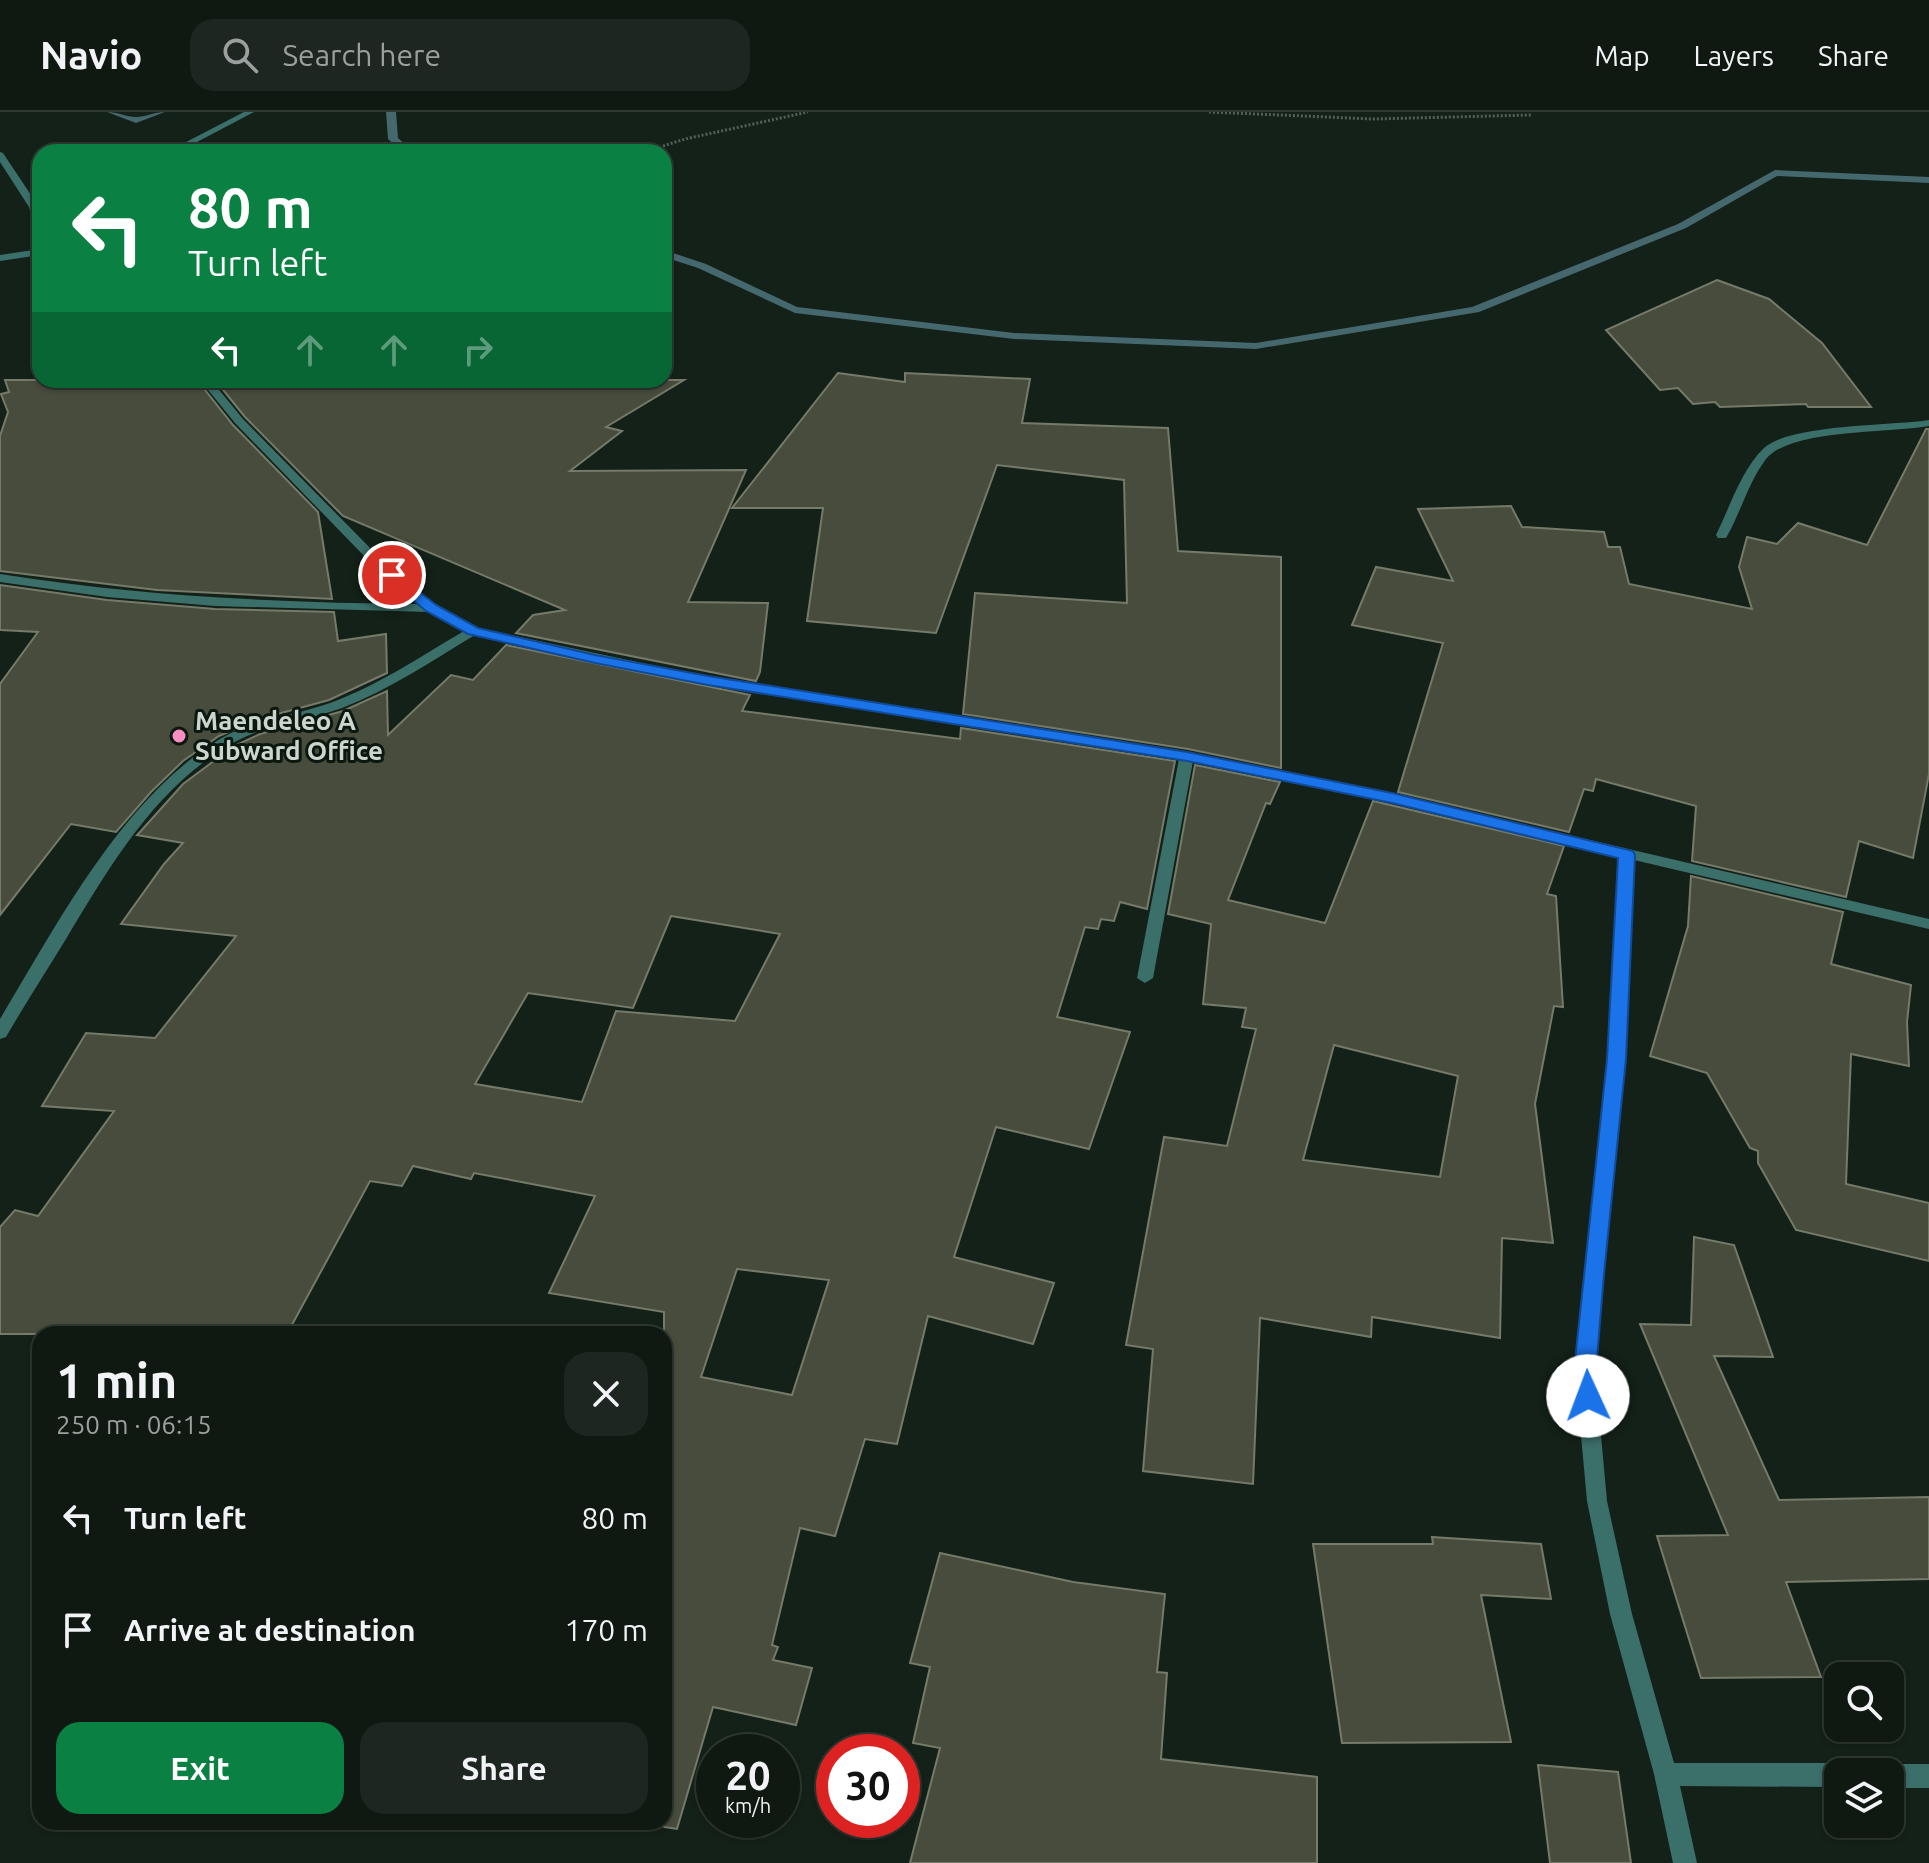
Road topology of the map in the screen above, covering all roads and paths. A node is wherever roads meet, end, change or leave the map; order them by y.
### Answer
1 (250, 112) edge
2 (808, 112) edge
3 (1209, 112) edge
4 (1531, 115) dead end
5 (187, 144) edge
6 (669, 144) edge
7 (0, 155) edge
8 (32, 204) edge
9 (32, 253) edge
10 (0, 258) edge
11 (212, 388) edge
12 (1929, 423) edge
13 (1722, 535) dead end
14 (0, 578) edge
15 (431, 608) junction
16 (473, 631) junction
17 (1187, 756) junction
18 (1627, 855) junction
19 (1929, 924) edge
20 (1145, 978) dead end
21 (0, 1033) edge
22 (1666, 1774) junction
23 (1824, 1775) edge
24 (1904, 1776) edge
25 (1929, 1776) edge
26 (1685, 1863) edge

1 - 5 street
2 - 6 path
3 - 4 path
7 - 8 street
9 - 10 street
11 - 15 street
12 - 13 street
14 - 15 street
15 - 16 street
16 - 17 street
16 - 21 street
17 - 18 street
17 - 20 street
18 - 19 street
18 - 22 street
22 - 23 street
22 - 26 street
24 - 25 street

